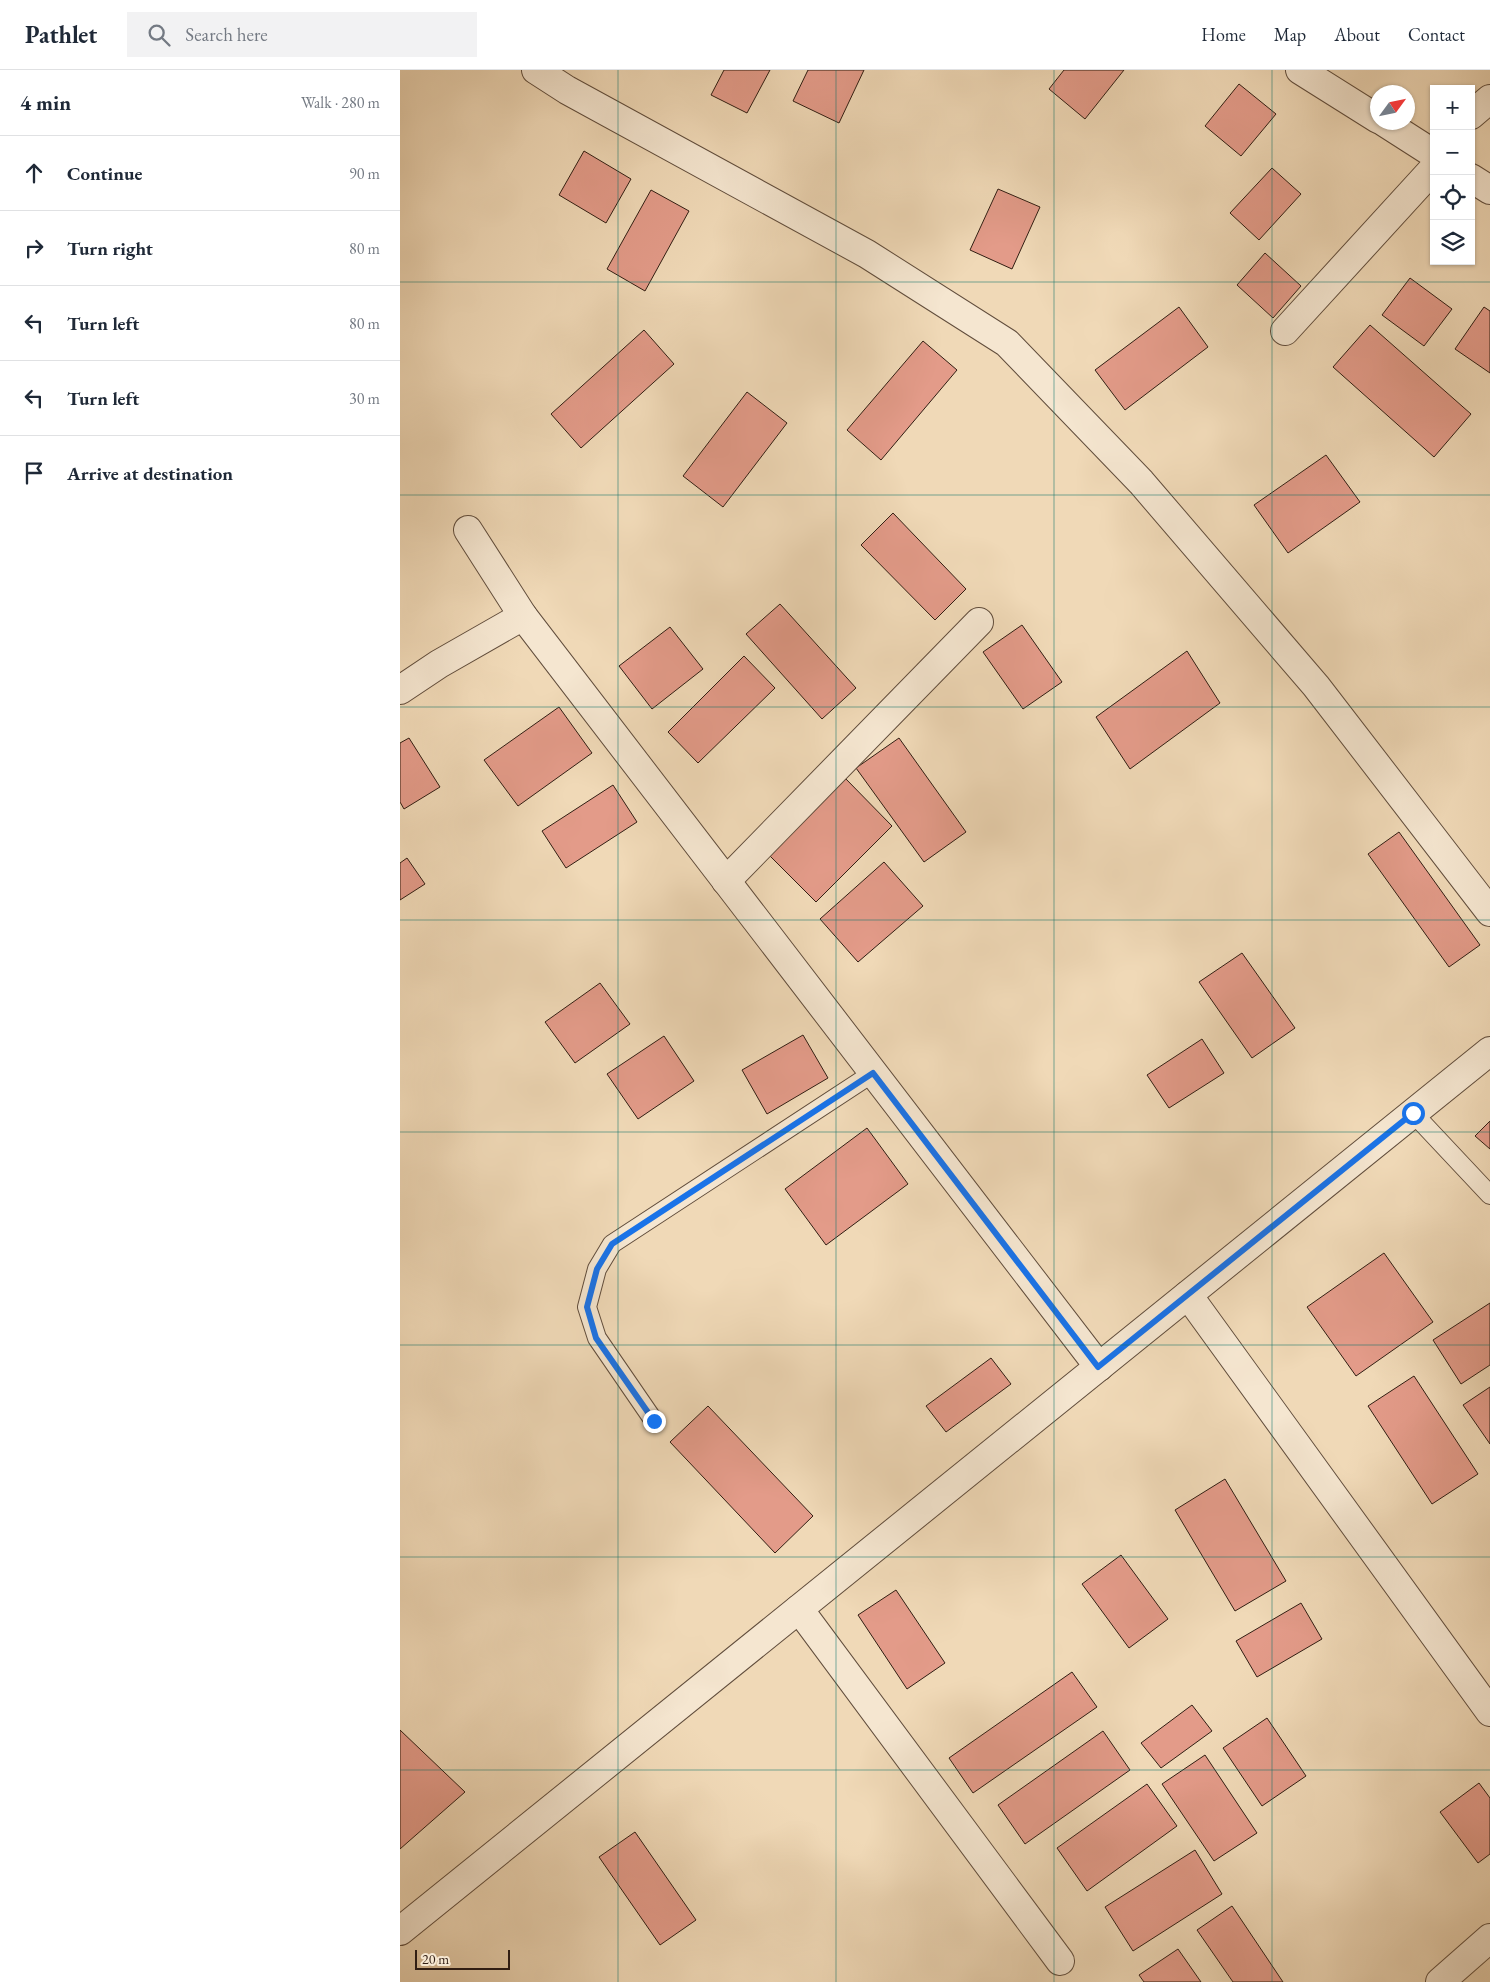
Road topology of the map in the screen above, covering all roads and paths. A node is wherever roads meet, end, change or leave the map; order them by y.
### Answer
1 (536, 70) edge
2 (1300, 70) edge
3 (1490, 99) edge
4 (1475, 112) edge
5 (1370, 114) edge
6 (1396, 130) edge
7 (1430, 154) edge
8 (1430, 160) edge
9 (1475, 181) edge
10 (1490, 190) edge
11 (1285, 331) dead end
12 (468, 530) dead end
13 (522, 616) junction
14 (979, 622) dead end
15 (400, 690) edge
16 (726, 881) junction
17 (1490, 912) edge
18 (1490, 1051) edge
19 (873, 1073) junction
20 (1413, 1113) junction
21 (1490, 1196) edge
22 (1188, 1295) junction
23 (1098, 1367) junction
24 (654, 1421) dead end
25 (799, 1609) junction
26 (1490, 1712) edge
27 (400, 1931) edge
28 (1490, 1938) edge
29 (1060, 1961) dead end
30 (1440, 1982) edge

1 - 17 street
2 - 5 street
3 - 4 street
6 - 7 street
8 - 11 street
9 - 10 street
12 - 13 street
13 - 15 street
13 - 16 street
14 - 16 street
16 - 19 street
18 - 20 street
19 - 23 street
19 - 24 lane
20 - 21 lane
20 - 22 street
22 - 23 street
22 - 26 street
23 - 25 street
25 - 27 street
25 - 29 street
28 - 30 street

